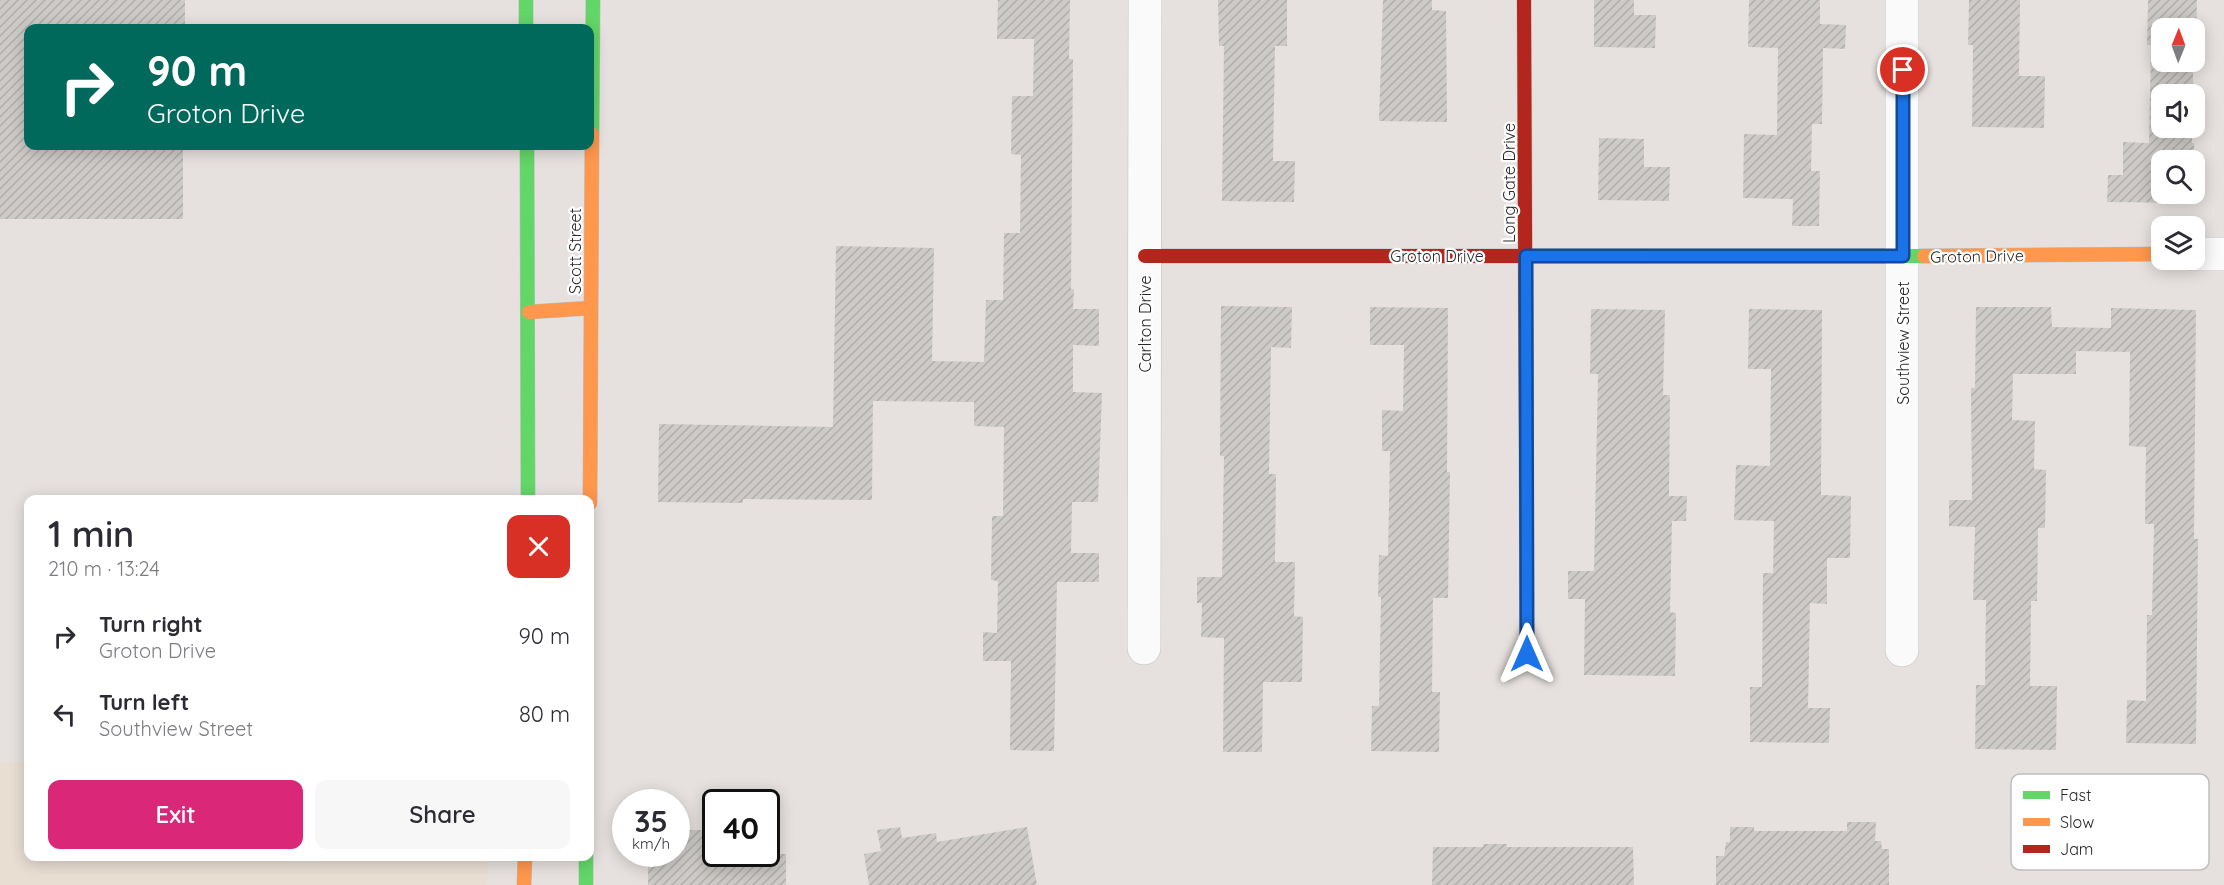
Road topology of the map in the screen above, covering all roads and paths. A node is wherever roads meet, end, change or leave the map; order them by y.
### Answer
1 (526, 0) edge
2 (593, 0) edge
3 (1145, 0) edge
4 (1524, 0) edge
5 (1902, 0) edge
6 (526, 24) edge
7 (593, 24) edge
8 (527, 150) edge
9 (592, 150) edge
10 (2151, 254) edge
11 (2205, 254) edge
12 (2224, 254) edge
13 (1145, 256) junction
14 (1526, 256) junction
15 (1903, 256) junction
16 (591, 308) junction
17 (529, 312) junction
18 (528, 495) edge
19 (590, 495) edge
20 (1144, 648) dead end
21 (1902, 650) dead end
22 (1527, 654) dead end
23 (525, 861) edge
24 (586, 861) edge
25 (525, 885) edge
26 (586, 885) edge

1 - 6 street
2 - 7 street, Scott Street
3 - 13 street, Carlton Drive
4 - 14 street, Long Gate Drive
5 - 15 street, Southview Street
8 - 17 street
9 - 16 street, Scott Street
10 - 15 street, Groton Drive
11 - 12 street
13 - 14 street, Groton Drive
13 - 20 street, Carlton Drive
14 - 15 street, Groton Drive
14 - 22 street, Long Gate Drive
15 - 21 street, Southview Street
16 - 17 street
16 - 19 street, Scott Street
17 - 18 street
23 - 25 street
24 - 26 street

